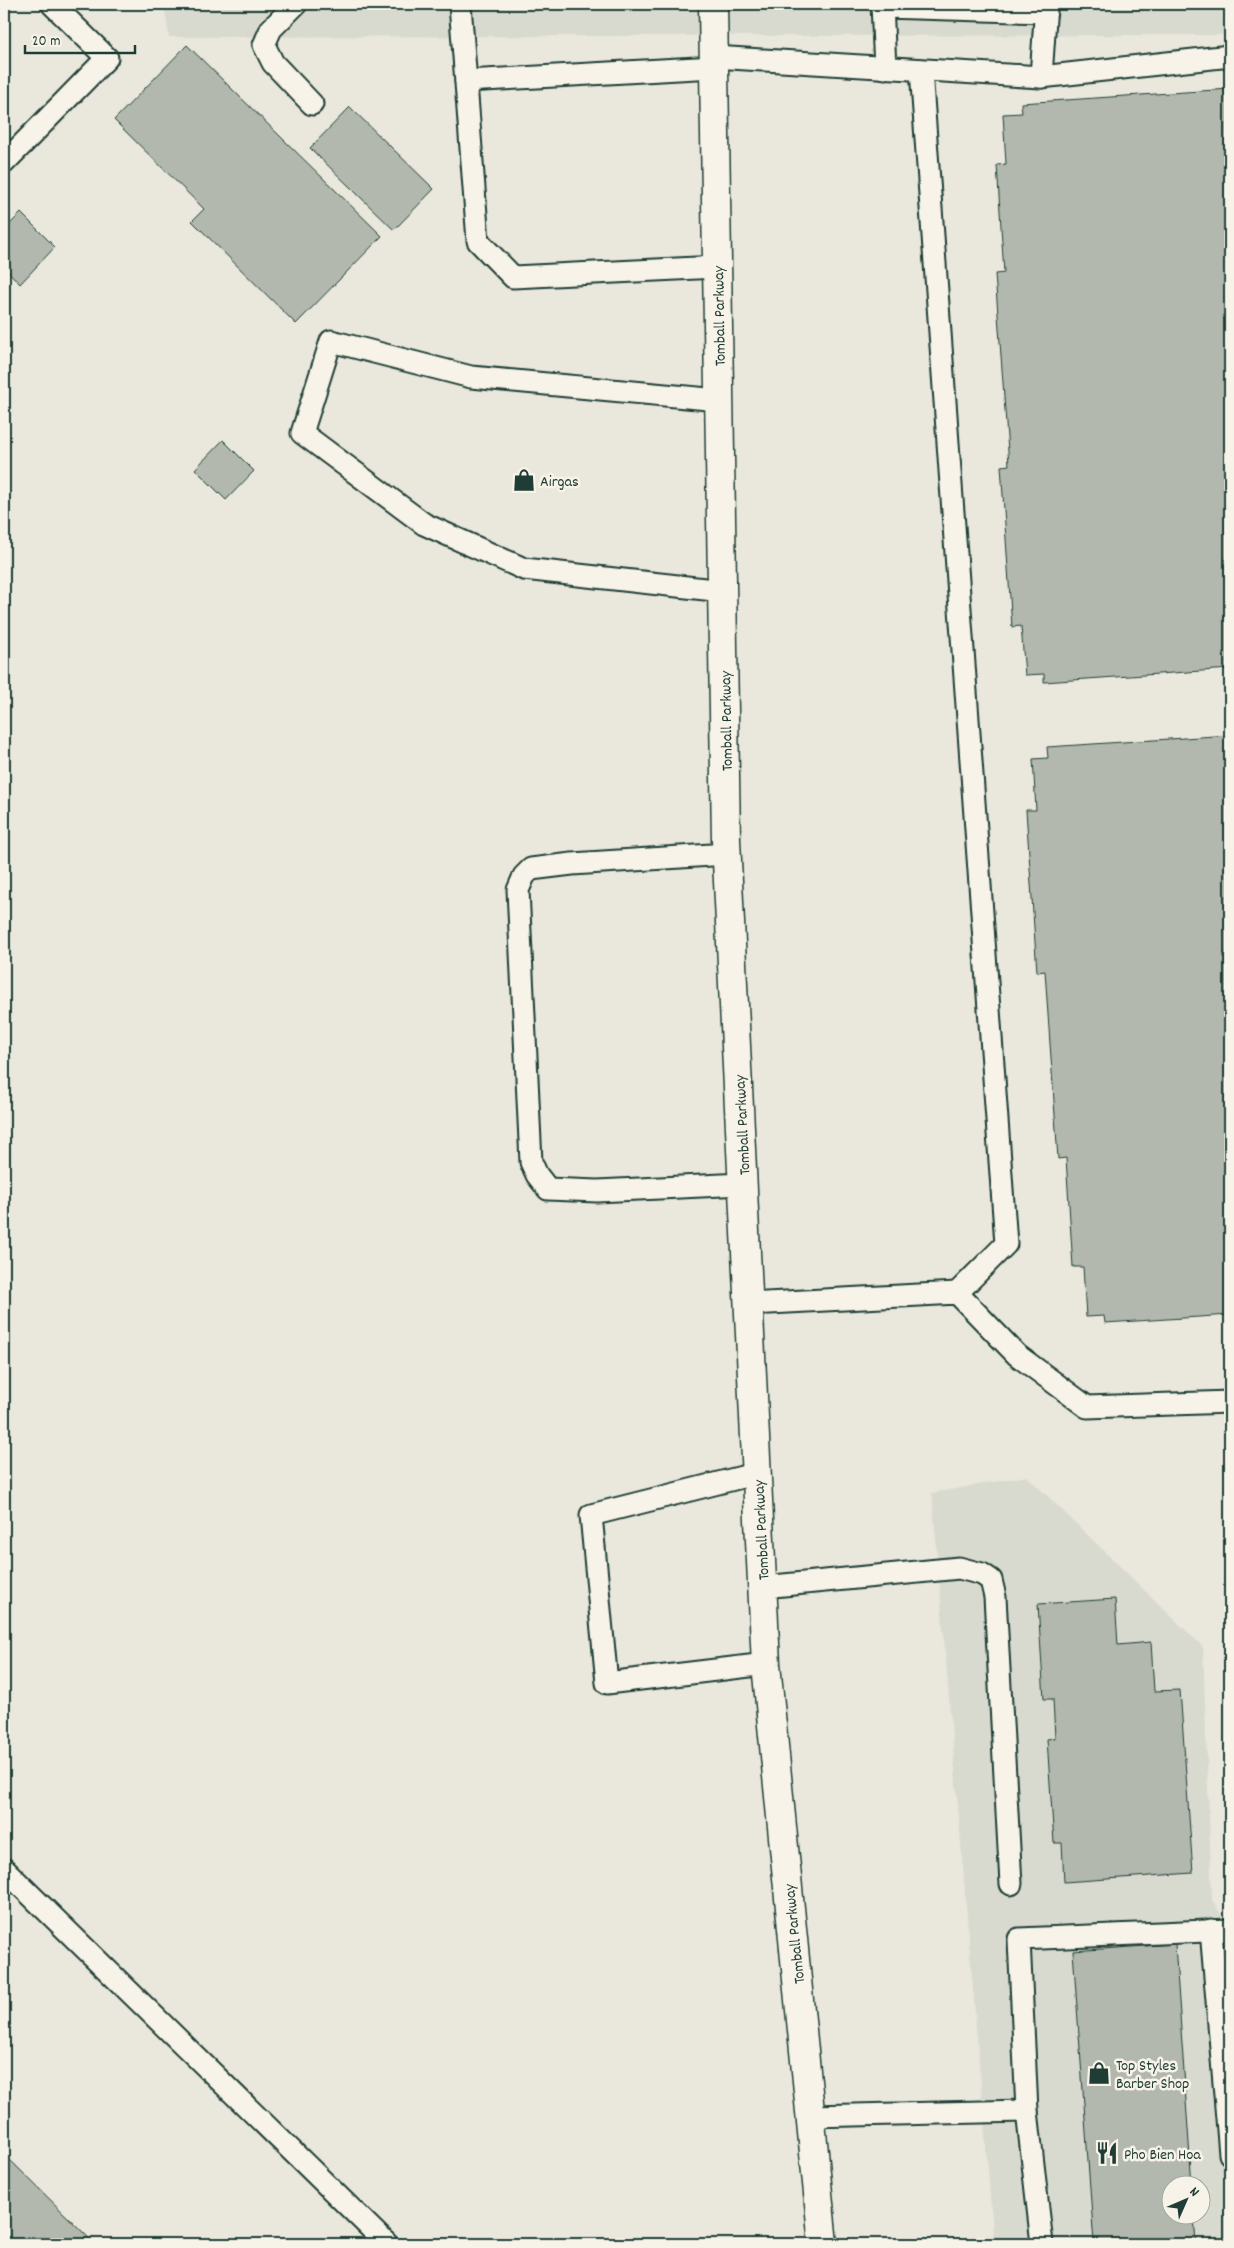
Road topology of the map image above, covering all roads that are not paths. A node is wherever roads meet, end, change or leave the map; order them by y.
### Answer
1 (52, 4) edge
2 (296, 4) edge
3 (460, 4) edge
4 (713, 4) edge
5 (883, 5) edge
6 (1046, 8) edge
7 (1230, 56) edge
8 (714, 62) junction
9 (885, 68) junction
10 (921, 70) junction
11 (1041, 78) junction
12 (466, 81) junction
13 (312, 104) dead end
14 (4, 163) edge
15 (717, 267) junction
16 (719, 400) junction
17 (723, 591) junction
18 (728, 854) junction
19 (743, 1184) junction
20 (957, 1293) junction
21 (749, 1304) junction
22 (1230, 1402) edge
23 (758, 1473) junction
24 (763, 1586) junction
25 (766, 1664) junction
26 (4, 1869) edge
27 (1011, 1884) dead end
28 (1221, 1930) edge
29 (1027, 2111) junction
30 (810, 2116) junction
31 (1230, 2154) edge
32 (387, 2244) edge
33 (823, 2244) edge
34 (1042, 2244) edge

1 - 14 lane
2 - 13 lane
3 - 12 lane
4 - 8 main road, Tomball Parkway
5 - 6 lane
5 - 9 lane
6 - 11 lane
7 - 11 lane
8 - 9 lane
8 - 12 lane
8 - 15 main road, Tomball Parkway
9 - 10 lane
10 - 11 lane
10 - 20 lane
12 - 15 lane
15 - 16 main road, Tomball Parkway
16 - 17 main road, Tomball Parkway
16 - 17 lane
17 - 18 main road, Tomball Parkway
18 - 19 main road, Tomball Parkway
18 - 19 lane
19 - 21 main road, Tomball Parkway
20 - 21 lane
20 - 22 lane
21 - 23 main road, Tomball Parkway
23 - 24 main road, Tomball Parkway
23 - 25 lane
24 - 25 main road, Tomball Parkway
24 - 27 lane
25 - 30 main road, Tomball Parkway
26 - 32 lane
28 - 29 lane
28 - 31 lane
29 - 30 lane
29 - 34 lane
30 - 33 main road, Tomball Parkway

